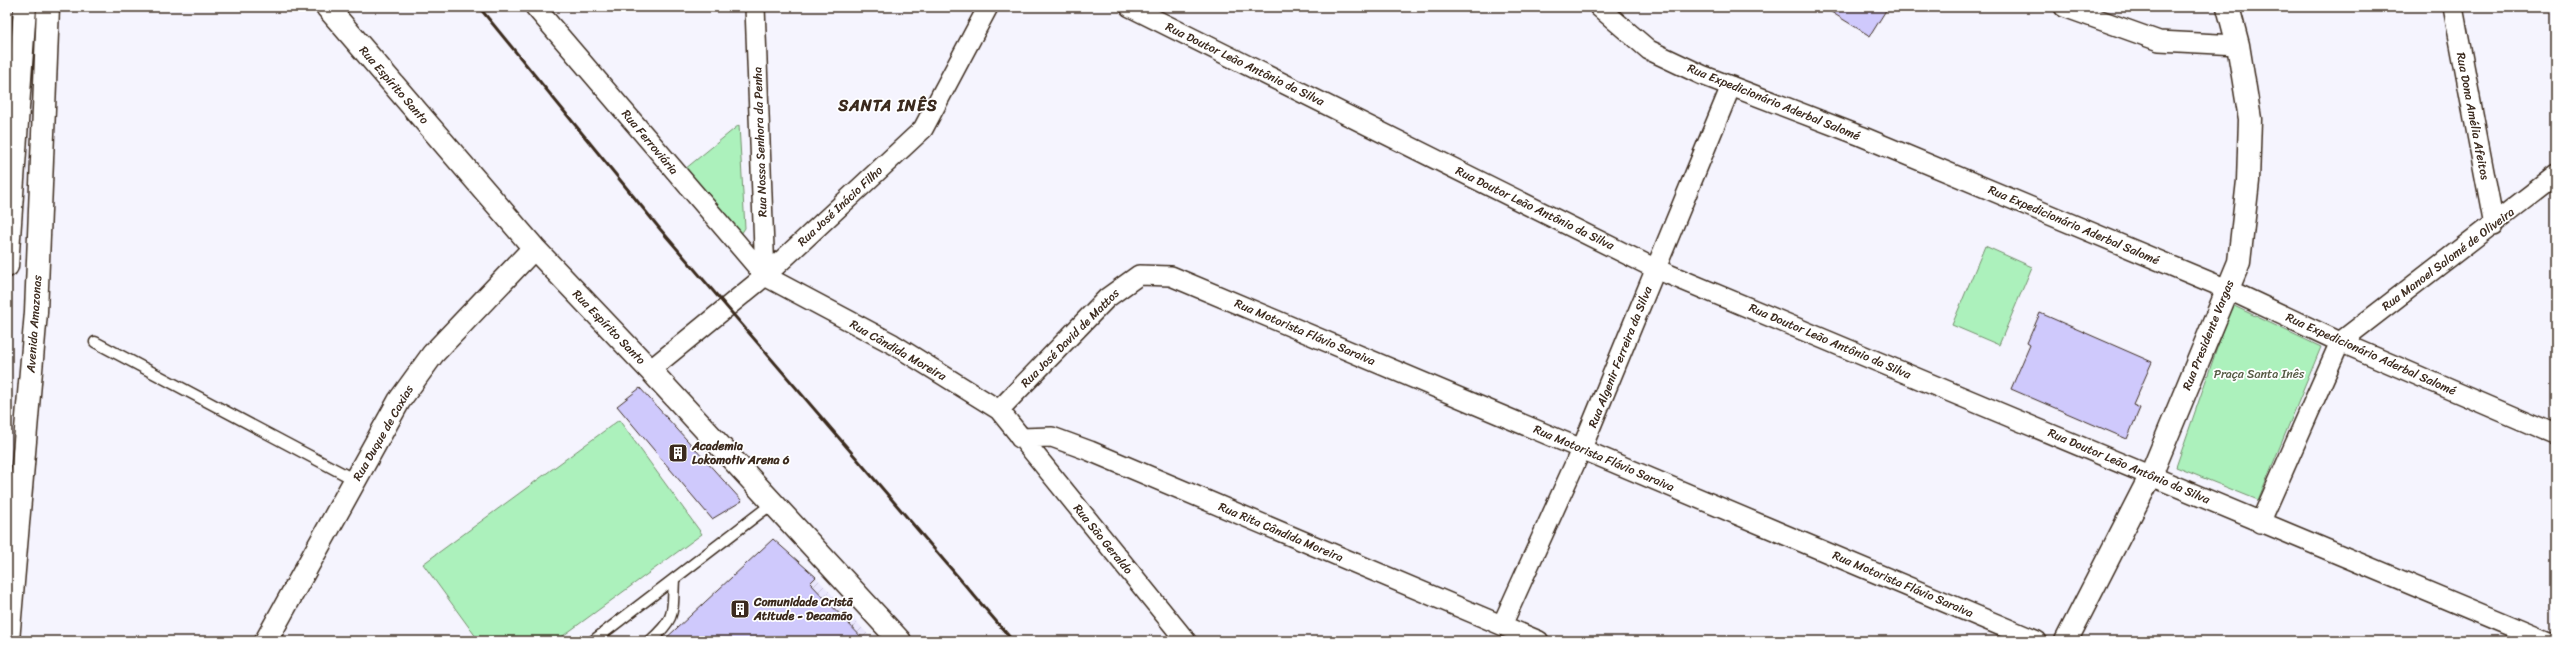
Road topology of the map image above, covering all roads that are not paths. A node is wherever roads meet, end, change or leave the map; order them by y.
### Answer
1 (25, 7) edge
2 (48, 7) edge
3 (327, 7) edge
4 (535, 7) edge
5 (754, 7) edge
6 (988, 7) edge
7 (1130, 7) edge
8 (1599, 7) edge
9 (2064, 7) edge
10 (2228, 7) edge
11 (2453, 7) edge
12 (2238, 45) junction
13 (1731, 86) junction
14 (2556, 175) edge
15 (2494, 225) junction
16 (534, 248) junction
17 (7, 266) edge
18 (1656, 269) junction
19 (765, 276) junction
20 (1171, 276) joint
21 (2227, 289) junction
22 (95, 342) dead end
23 (2340, 342) junction
24 (650, 370) junction
25 (998, 410) junction
26 (2556, 435) edge
27 (1020, 438) junction
28 (1582, 448) junction
29 (2151, 475) junction
30 (355, 480) junction
31 (773, 503) junction
32 (2260, 523) junction
33 (674, 579) junction
34 (1502, 625) junction
35 (8, 641) edge
36 (266, 641) edge
37 (593, 641) edge
38 (650, 641) edge
39 (900, 641) edge
40 (1186, 641) edge
41 (1539, 641) edge
42 (2037, 641) edge
43 (2066, 641) edge
44 (2546, 641) edge

1 - 17 street
2 - 35 street, Avenida Amazonas
3 - 16 street, Rua Espírito Santo
4 - 19 street, Rua Ferroviária
5 - 19 street, Rua Nossa Senhora da Penha
6 - 19 street, Rua José Inácio Filho
7 - 18 street, Rua Doutor Leão Antônio da Silva
8 - 13 street, Rua Expedicionário Aderbal Salomé
9 - 12 street
10 - 12 street, Rua Presidente Vargas
11 - 15 street, Rua Dona Amélia Afeitos
12 - 21 street, Rua Presidente Vargas
13 - 18 street, Rua Algenir Ferreira da Silva
13 - 21 street, Rua Expedicionário Aderbal Salomé
14 - 15 street, Rua Manoel Salomé de Oliveira
15 - 23 street, Rua Manoel Salomé de Oliveira
16 - 24 street, Rua Espírito Santo
16 - 30 street, Rua Duque de Caxias
18 - 28 street, Rua Algenir Ferreira da Silva
18 - 29 street, Rua Doutor Leão Antônio da Silva
19 - 24 street, Rua José Inácio Filho
19 - 25 street, Rua Cândida Moreira
20 - 25 street, Rua José David de Mattos
20 - 28 street, Rua Motorista Flávio Saraiva
21 - 23 street, Rua Expedicionário Aderbal Salomé
21 - 29 street, Rua Presidente Vargas
22 - 30 lane
23 - 26 street, Rua Expedicionário Aderbal Salomé
23 - 32 street
24 - 31 street, Rua Espírito Santo
25 - 27 street, Rua Cândida Moreira
27 - 34 street, Rua Rita Cândida Moreira
27 - 40 street, Rua São Geraldo
28 - 34 street, Rua Algenir Ferreira da Silva
28 - 42 street, Rua Motorista Flávio Saraiva
29 - 32 street, Rua Doutor Leão Antônio da Silva
29 - 43 street, Rua Presidente Vargas
30 - 36 street, Rua Duque de Caxias
31 - 33 lane
31 - 39 street, Rua Espírito Santo
32 - 44 street, Rua Doutor Leão Antônio da Silva
33 - 37 lane
33 - 38 lane
34 - 41 street, Rua Rita Cândida Moreira

